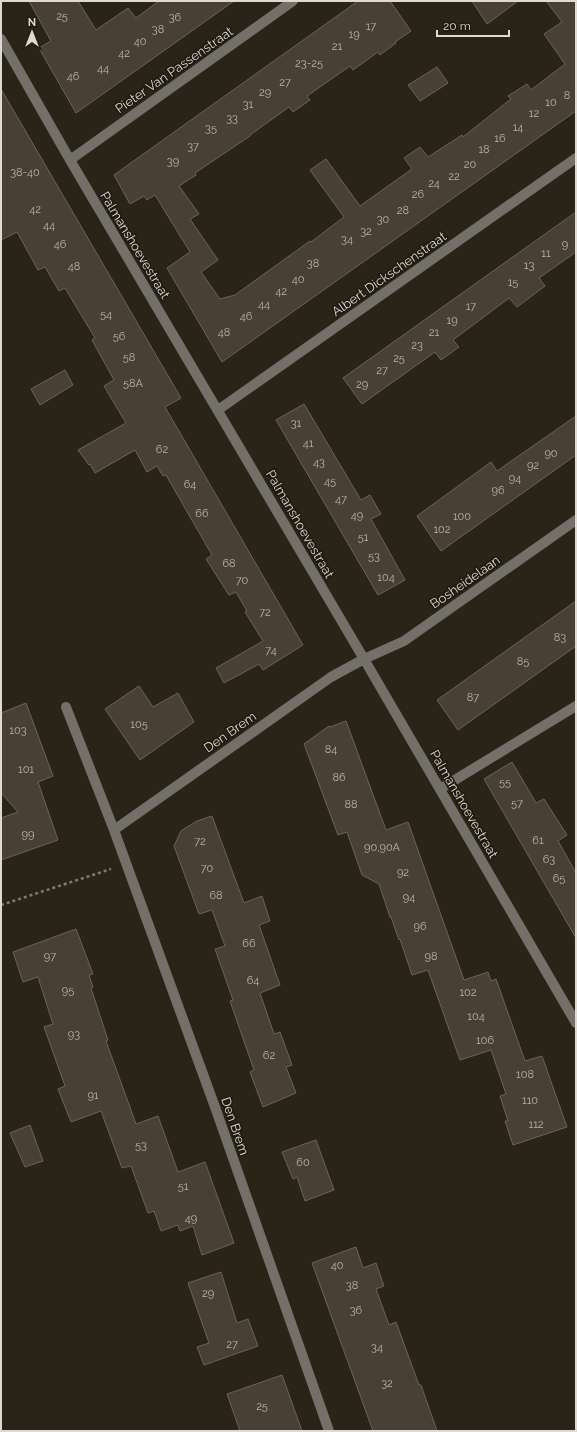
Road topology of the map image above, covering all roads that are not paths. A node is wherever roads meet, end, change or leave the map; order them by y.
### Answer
1 (293, 1) edge
2 (1, 39) edge
3 (576, 158) edge
4 (70, 160) junction
5 (218, 410) junction
6 (576, 520) edge
7 (364, 659) junction
8 (576, 706) edge
9 (66, 707) dead end
10 (440, 789) junction
11 (114, 830) junction
12 (576, 1023) edge
13 (329, 1431) edge

1 - 4 street, Pieter Van Passenstraat
2 - 4 street, Palmanshoevestraat
3 - 5 street, Albert Dickschenstraat
4 - 5 street, Palmanshoevestraat
5 - 7 street, Palmanshoevestraat
6 - 7 street, Bosheidelaan
7 - 10 street, Palmanshoevestraat
7 - 11 street, Den Brem
8 - 10 street
9 - 11 street, Den Brem
10 - 12 street, Palmanshoevestraat
11 - 13 street, Den Brem

